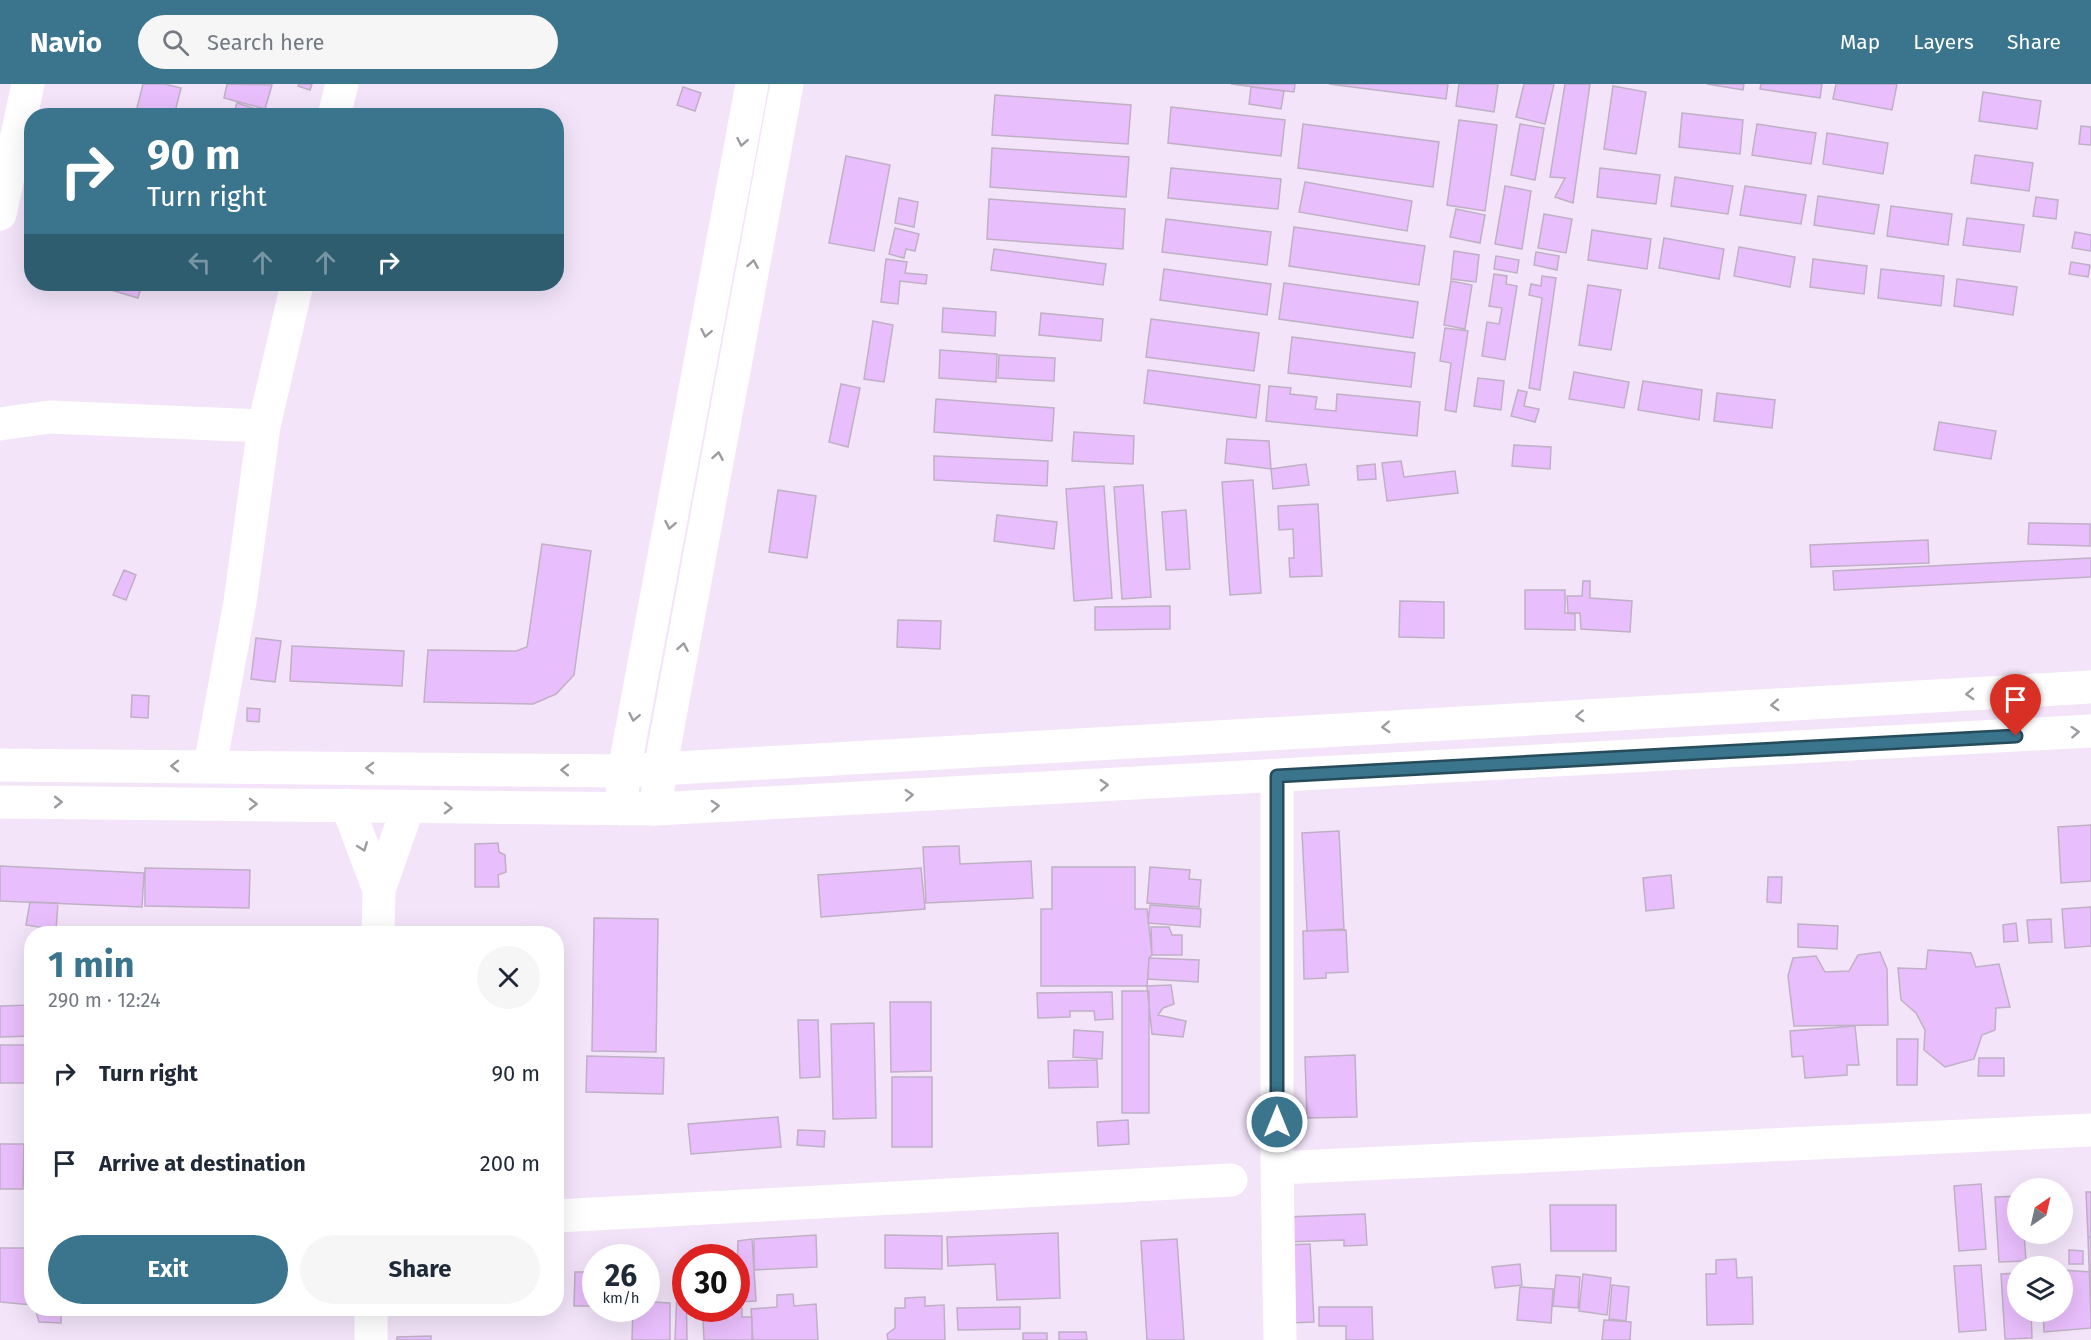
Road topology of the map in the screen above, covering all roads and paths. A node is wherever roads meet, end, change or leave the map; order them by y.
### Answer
1 (28, 84) edge
2 (342, 84) edge
3 (752, 84) edge
4 (787, 84) edge
5 (336, 108) edge
6 (0, 214) edge
7 (295, 291) edge
8 (0, 424) edge
9 (264, 426) junction
10 (2091, 687) edge
11 (2091, 731) edge
12 (0, 765) edge
13 (210, 766) junction
14 (660, 770) junction
15 (624, 771) junction
16 (1277, 776) junction
17 (0, 802) edge
18 (346, 805) junction
19 (408, 807) junction
20 (656, 809) junction
21 (621, 810) junction
22 (379, 890) junction
23 (378, 926) edge
24 (2091, 1130) edge
25 (1277, 1168) junction
26 (1231, 1180) dead end
27 (564, 1216) edge
28 (371, 1316) edge
29 (371, 1340) edge
30 (1280, 1340) edge

1 - 6 street
2 - 5 street
3 -> 15 street
14 -> 4 street
7 - 9 street
8 - 9 street
9 - 13 street
10 -> 14 street
16 -> 11 street
13 -> 12 street
15 -> 13 street
14 - 15 street
14 - 20 street
15 - 21 street
20 -> 16 street
16 - 25 street
17 -> 18 street
18 - 19 street
18 -> 22 street
19 -> 21 street
19 - 22 street
20 - 21 street
22 - 23 street
24 - 25 street
25 - 30 street
26 - 27 street
28 - 29 street

